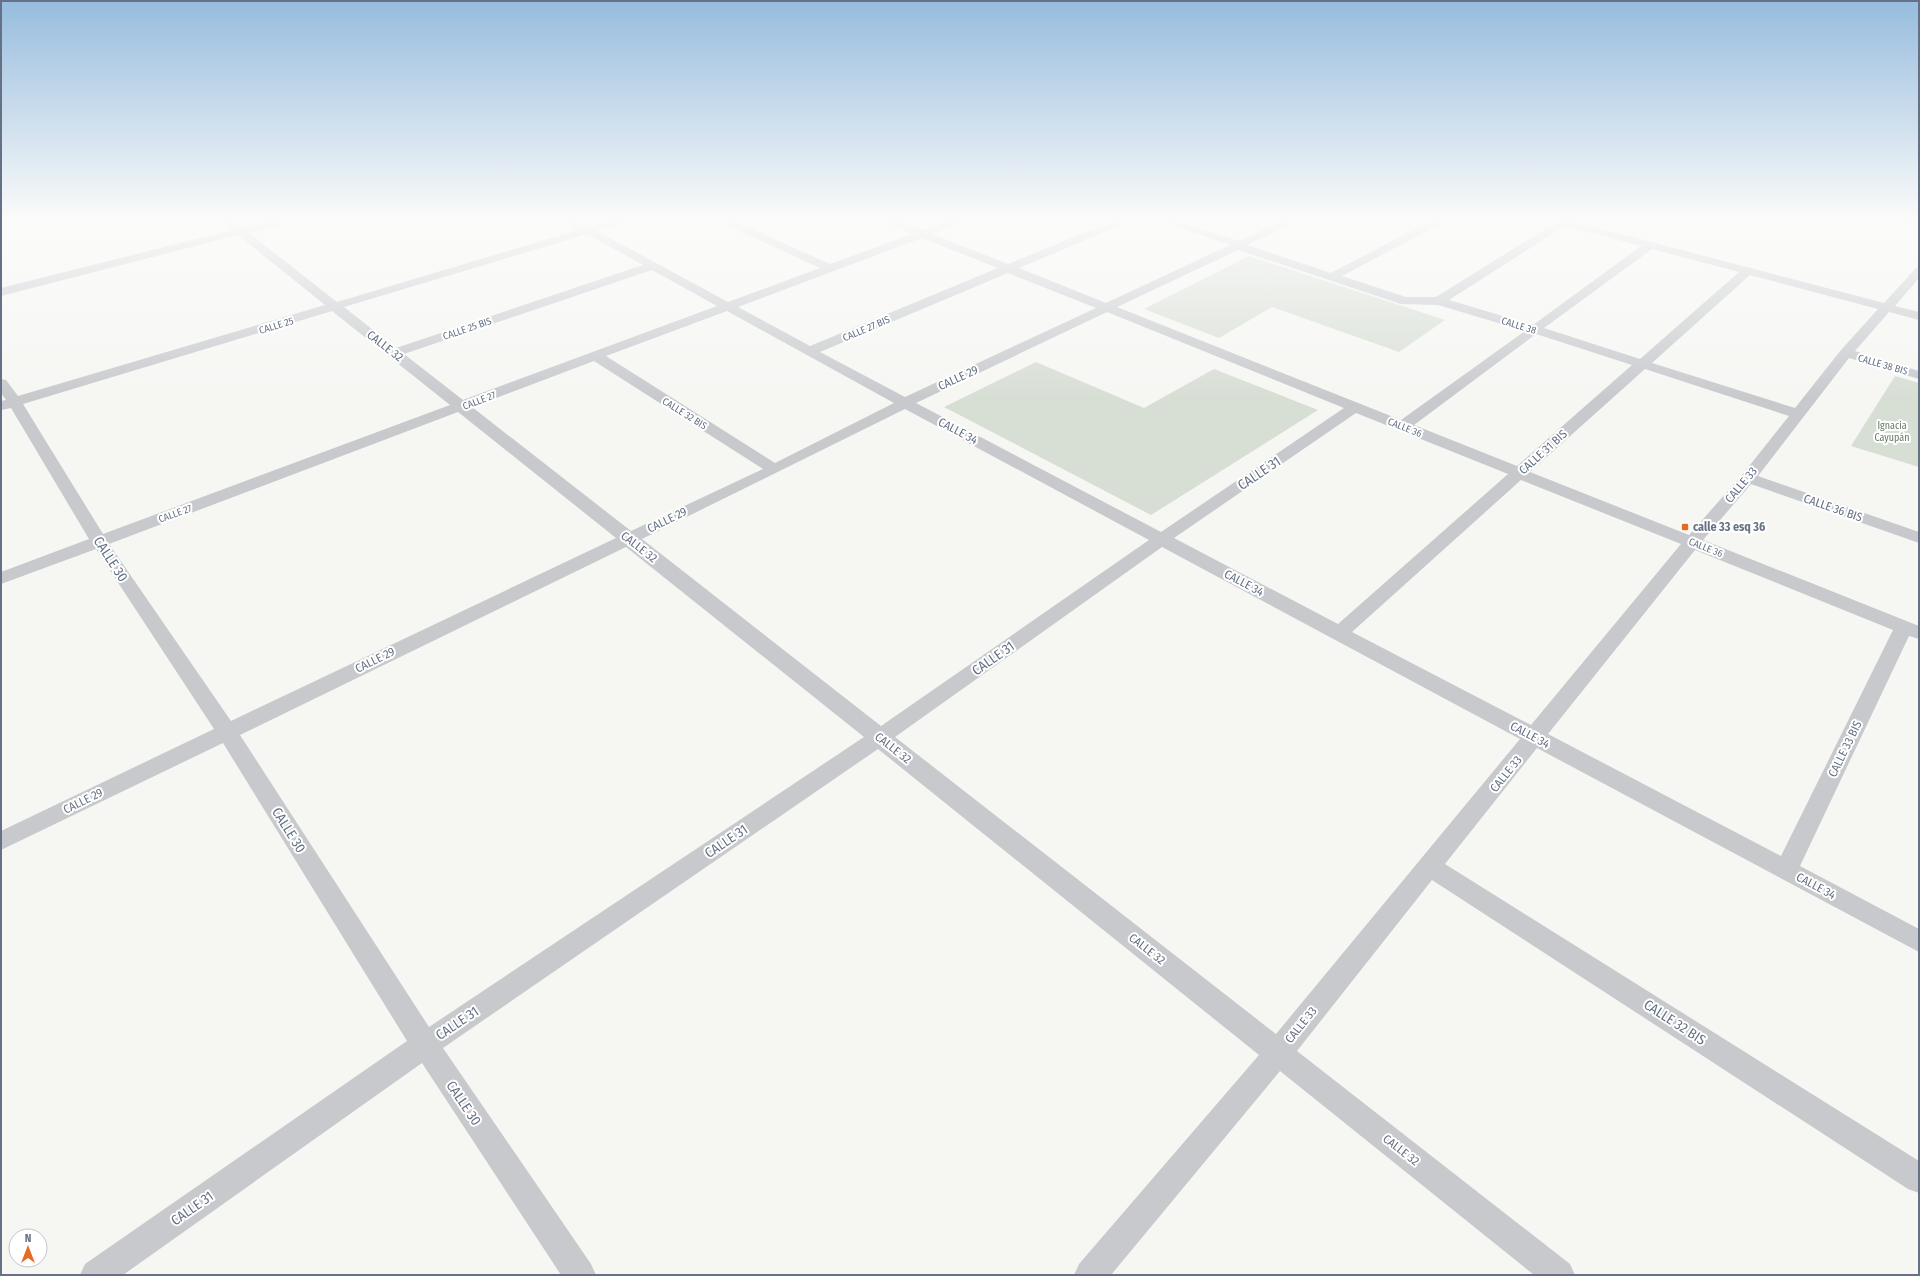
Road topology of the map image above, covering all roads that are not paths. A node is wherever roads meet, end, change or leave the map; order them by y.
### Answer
1 (46, 281) edge
2 (303, 281) edge
3 (424, 281) edge
4 (610, 281) edge
5 (680, 281) edge
6 (797, 281) edge
7 (978, 281) edge
8 (1039, 281) edge
9 (1165, 281) edge
10 (1343, 281) edge
11 (1470, 281) edge
12 (1600, 281) edge
13 (1735, 281) edge
14 (1782, 281) edge
15 (1910, 281) edge
16 (1, 292) edge
17 (1439, 301) junction
18 (336, 307) junction
19 (728, 307) junction
20 (1106, 308) junction
21 (1885, 308) junction
22 (1919, 316) edge
23 (1533, 329) junction
24 (810, 351) junction
25 (394, 353) junction
26 (1846, 353) junction
27 (596, 356) junction
28 (1642, 364) junction
29 (1919, 374) edge
30 (1, 383) edge
31 (905, 403) junction
32 (8, 404) edge
33 (462, 407) junction
34 (1354, 407) junction
35 (1798, 414) junction
36 (1403, 426) junction
37 (774, 469) junction
38 (1520, 473) junction
39 (1748, 478) junction
40 (629, 538) junction
41 (1919, 538) edge
42 (1162, 539) junction
43 (99, 541) junction
44 (1692, 542) junction
45 (1, 578) edge
46 (1912, 630) edge
47 (1339, 633) junction
48 (226, 731) junction
49 (880, 737) junction
50 (1535, 737) junction
51 (1, 841) edge
52 (1431, 867) junction
53 (1786, 870) junction
54 (1919, 941) edge
55 (425, 1045) junction
56 (1278, 1053) junction
57 (1919, 1178) edge
58 (96, 1275) edge
59 (580, 1275) edge
60 (1090, 1275) edge
61 (1559, 1275) edge

1 - 16 street
2 - 18 street, CALLE 32
3 - 18 street, CALLE 25
4 - 25 street, CALLE 25 BIS
5 - 19 street, CALLE 34
6 - 19 street, CALLE 27
7 - 24 street, CALLE 27 BIS
8 - 20 street, CALLE 36
9 - 20 street, CALLE 29
10 - 17 street, CALLE 38
11 - 17 street
12 - 23 street
13 - 28 street, CALLE 31 BIS
14 - 21 street
15 - 21 street, CALLE 33
17 - 23 street, CALLE 38
18 - 25 street, CALLE 32
18 - 32 street, CALLE 25
19 - 24 street, CALLE 34
19 - 27 street, CALLE 27
20 - 31 street, CALLE 29
20 - 34 street, CALLE 36
21 - 22 street
21 - 26 street, CALLE 33
23 - 28 street, CALLE 38
23 - 36 street
24 - 31 street, CALLE 34
25 - 33 street, CALLE 32
26 - 29 street, CALLE 38 BIS
26 - 35 street, CALLE 33
27 - 33 street, CALLE 27
27 - 37 street, CALLE 32 BIS
28 - 35 street, CALLE 38
28 - 38 street, CALLE 31 BIS
30 - 32 street, CALLE 30
31 - 37 street, CALLE 29
31 - 42 street, CALLE 34
32 - 43 street, CALLE 30
33 - 40 street, CALLE 32
33 - 43 street, CALLE 27
34 - 36 street, CALLE 36
34 - 42 street, CALLE 31
35 - 39 street, CALLE 33
36 - 38 street, CALLE 36
37 - 40 street, CALLE 29
38 - 44 street, CALLE 36
38 - 47 street, CALLE 31 BIS
39 - 41 street, CALLE 36 BIS
39 - 44 street, CALLE 33
40 - 48 street, CALLE 29
40 - 49 street, CALLE 32
42 - 47 street, CALLE 34
42 - 49 street, CALLE 31
43 - 45 street, CALLE 27
43 - 48 street, CALLE 30
44 - 46 street, CALLE 36
44 - 50 street, CALLE 33
46 - 53 street, CALLE 33 BIS
47 - 50 street, CALLE 34
48 - 51 street, CALLE 29
48 - 55 street, CALLE 30
49 - 55 street, CALLE 31
49 - 56 street, CALLE 32
50 - 52 street, CALLE 33
50 - 53 street, CALLE 34
52 - 56 street, CALLE 33
52 - 57 street, CALLE 32 BIS
53 - 54 street, CALLE 34
55 - 58 street, CALLE 31
55 - 59 street, CALLE 30
56 - 60 street, CALLE 33
56 - 61 street, CALLE 32

